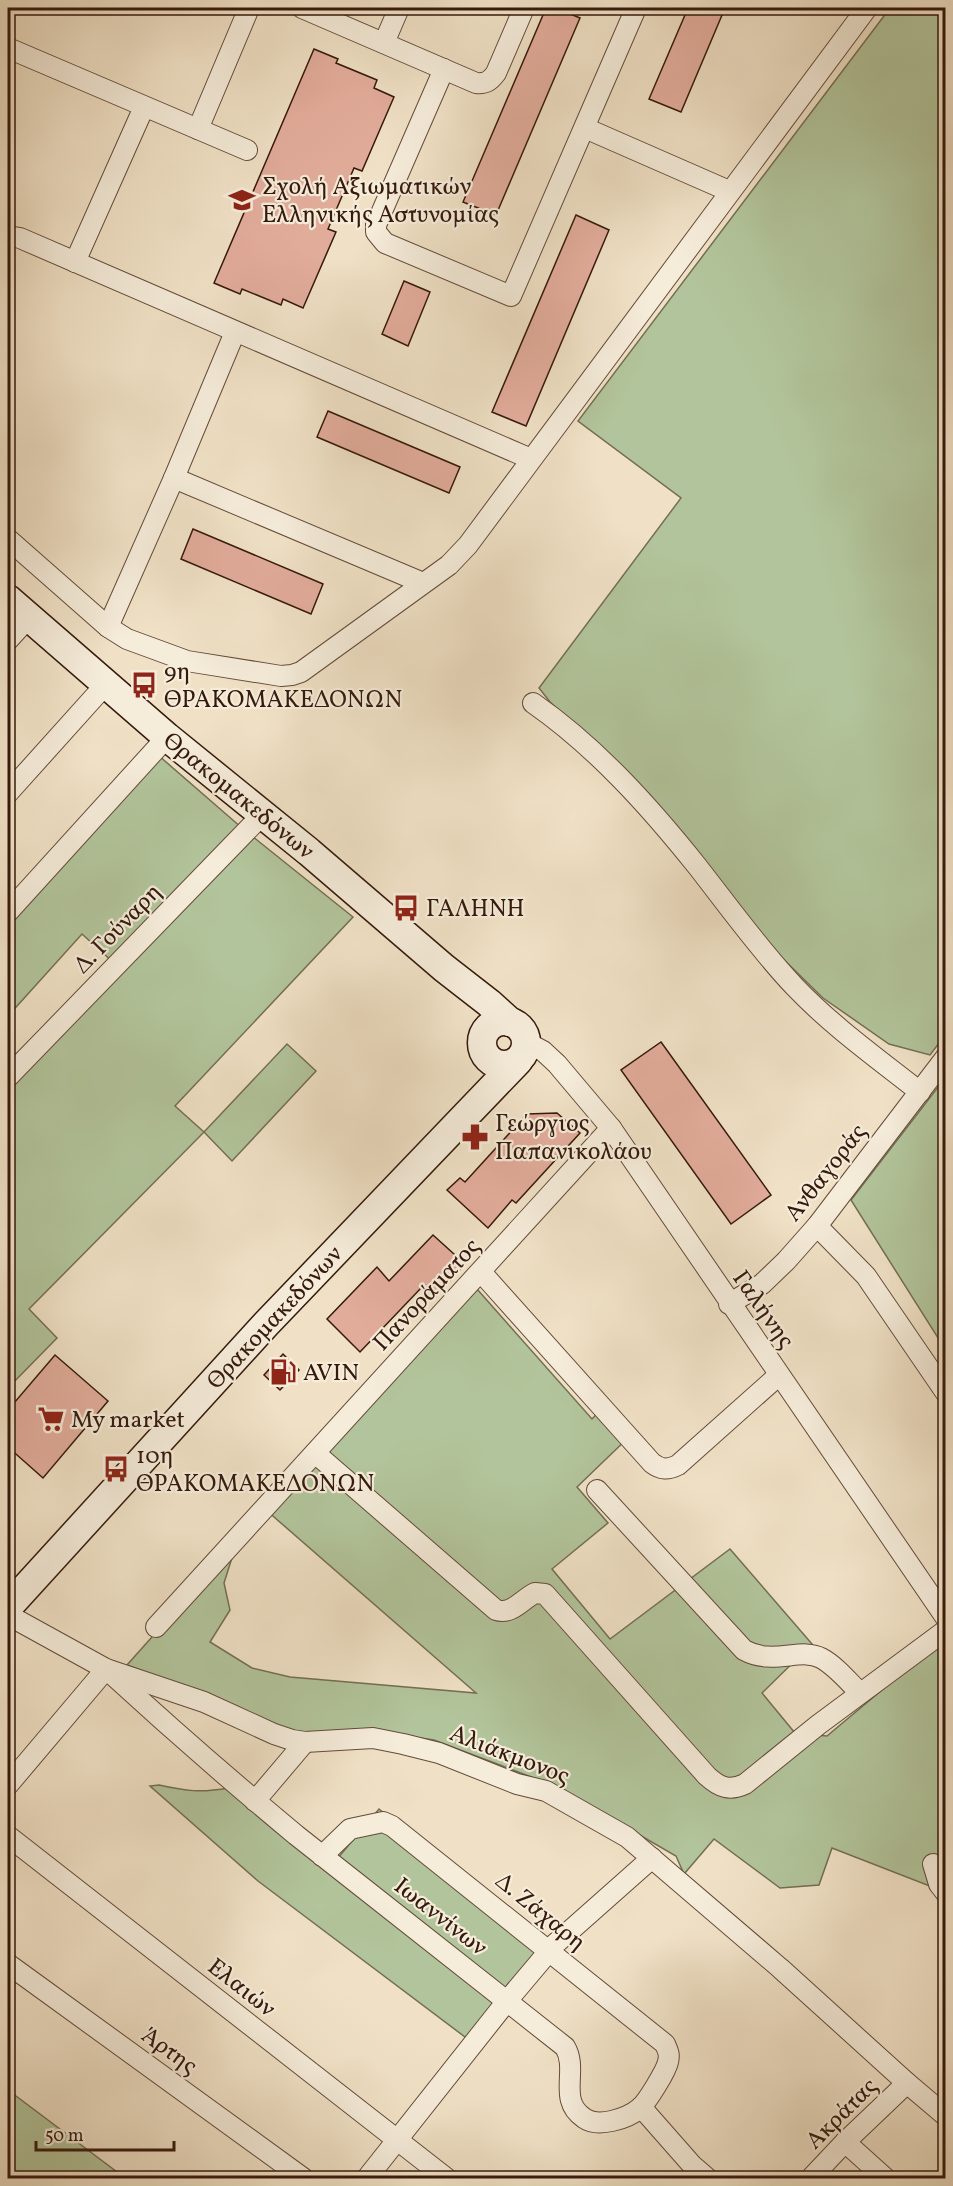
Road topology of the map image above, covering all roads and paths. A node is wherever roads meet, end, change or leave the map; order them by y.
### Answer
1 (249, 8) edge
2 (302, 8) edge
3 (399, 8) edge
4 (524, 8) edge
5 (636, 8) edge
6 (867, 8) edge
7 (384, 43) junction
8 (8, 48) edge
9 (444, 69) junction
10 (144, 106) junction
11 (585, 128) junction
12 (198, 129) junction
13 (247, 150) dead end
14 (729, 191) junction
15 (8, 236) edge
16 (75, 262) junction
17 (235, 332) junction
18 (531, 459) junction
19 (174, 478) junction
20 (8, 538) edge
21 (423, 583) junction
22 (8, 598) edge
23 (29, 617) junction
24 (108, 627) junction
25 (8, 640) edge
26 (106, 684) junction
27 (533, 703) dead end
28 (167, 736) junction
29 (8, 793) edge
30 (263, 814) junction
31 (8, 912) edge
32 (444, 968) junction
33 (518, 1041) junction
34 (484, 1046) junction
35 (945, 1057) edge
36 (8, 1077) edge
37 (920, 1092) junction
38 (471, 1110) junction
39 (611, 1128) junction
40 (817, 1226) junction
41 (481, 1272) junction
42 (729, 1304) junction
43 (779, 1375) junction
44 (945, 1393) edge
45 (315, 1453) junction
46 (597, 1490) dead end
47 (8, 1607) edge
48 (8, 1615) edge
49 (945, 1618) edge
50 (156, 1627) dead end
51 (945, 1630) edge
52 (106, 1669) junction
53 (860, 1693) junction
54 (305, 1742) junction
55 (8, 1785) edge
56 (255, 1802) junction
57 (8, 1836) edge
58 (322, 1856) junction
59 (652, 1858) junction
60 (933, 1864) dead end
61 (945, 1893) edge
62 (549, 1951) junction
63 (8, 1964) edge
64 (507, 2001) junction
65 (907, 2083) junction
66 (642, 2107) junction
67 (945, 2116) edge
68 (397, 2140) junction
69 (845, 2142) junction
70 (303, 2178) edge
71 (368, 2178) edge
72 (446, 2178) edge
73 (707, 2178) edge
74 (811, 2178) edge
75 (885, 2178) edge

1 - 12 street
2 - 7 street
3 - 7 street
4 - 9 street
5 - 11 street
6 - 14 street
7 - 9 street
8 - 10 street
9 - 11 street
10 - 12 street
10 - 16 street
11 - 14 street
12 - 13 street
14 - 18 street
15 - 16 street
16 - 17 street
17 - 18 street
17 - 19 street
18 - 21 street
19 - 21 street
19 - 24 street
20 - 24 street
21 - 24 street
22 - 23 main road, Θρακομακεδόνων
23 - 25 street
23 - 26 main road, Θρακομακεδόνων
26 - 28 main road, Θρακομακεδόνων
26 - 29 street
27 - 37 street
28 - 30 main road, Θρακομακεδόνων
28 - 31 street
30 - 32 main road, Θρακομακεδόνων
30 - 36 street, Δ. Γούναρη
32 - 33 main road, Θρακομακεδόνων
32 - 34 main road, Θρακομακεδόνων
33 - 34 main road
33 - 34 main road
33 - 38 main road, Θρακομακεδόνων
33 - 39 street, Γαλήνης
34 - 38 main road, Θρακομακεδόνων
35 - 37 street, Ανθαγοράς
37 - 40 street, Ανθαγοράς
38 - 47 main road, Θρακομακεδόνων
39 - 41 street, Πανοράματος
39 - 42 street, Γαλήνης
40 - 42 street, Ανθαγοράς
40 - 44 street
41 - 43 street
41 - 45 street, Πανοράματος
42 - 43 street, Γαλήνης
43 - 49 street, Γαλήνης
45 - 50 street, Πανοράματος
45 - 53 street
46 - 53 street
48 - 52 street, Αλιάκμονος
51 - 53 street
52 - 54 street, Αλιάκμονος
52 - 55 street
52 - 56 street, Ιωαννίνων
54 - 56 street
54 - 59 street, Αλιάκμονος
56 - 58 street, Ιωαννίνων
57 - 68 street, Ελαιών
58 - 62 street, Δ. Ζάχαρη
58 - 64 street, Ιωαννίνων
59 - 62 street
59 - 65 street, Αλιάκμονος
60 - 61 street
62 - 64 street
62 - 66 street, Δ. Ζάχαρη
63 - 70 street, Άρτης
64 - 66 street, Ιωαννίνων
64 - 68 street
65 - 67 street, Αλιάκμονος
65 - 69 street, Ακράτας
66 - 73 street
68 - 71 street
68 - 72 street, Ελαιών
69 - 74 street, Ακράτας
69 - 75 street

